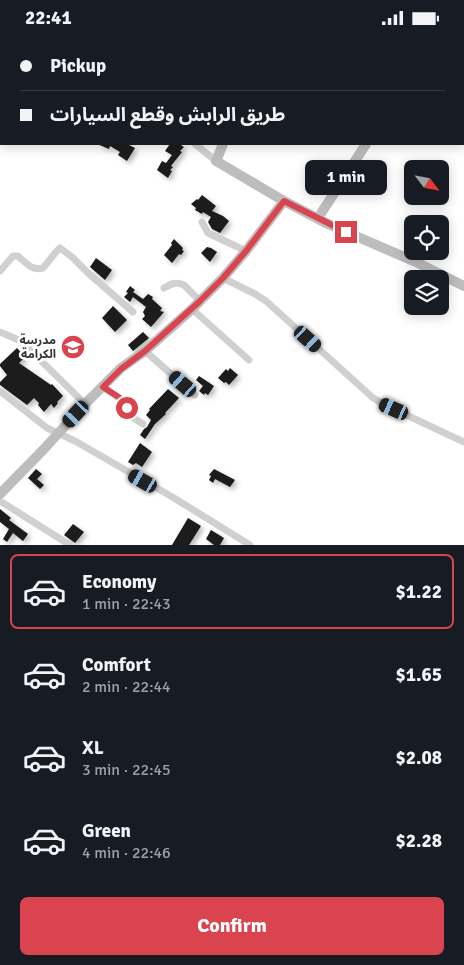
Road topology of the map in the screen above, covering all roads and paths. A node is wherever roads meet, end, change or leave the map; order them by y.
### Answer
1 (196, 145) edge
2 (223, 145) edge
3 (365, 145) edge
4 (216, 161) junction
5 (284, 201) junction
6 (318, 218) junction
7 (202, 222) dead end
8 (246, 251) junction
9 (0, 271) edge
10 (223, 278) junction
11 (464, 286) edge
12 (164, 288) dead end
13 (200, 301) junction
14 (192, 309) junction
15 (132, 312) dead end
16 (0, 332) edge
17 (145, 351) junction
18 (248, 360) dead end
19 (103, 387) junction
20 (0, 391) edge
21 (195, 395) dead end
22 (85, 404) junction
23 (143, 424) dead end
24 (57, 433) junction
25 (464, 443) edge
26 (0, 494) edge
27 (0, 501) edge
28 (70, 545) edge
29 (250, 545) edge

1 - 4 street
2 - 4 main road
3 - 6 main road
4 - 5 main road
5 - 6 main road
5 - 8 main road
6 - 11 main road
7 - 8 street
8 - 10 main road
9 - 15 street
10 - 13 main road
10 - 25 street
12 - 13 street
13 - 14 main road
14 - 17 main road
14 - 18 street
16 - 22 street
17 - 19 main road
17 - 21 street
19 - 22 main road
19 - 23 street
20 - 24 street
22 - 24 main road
24 - 26 main road
24 - 29 street
27 - 28 street

